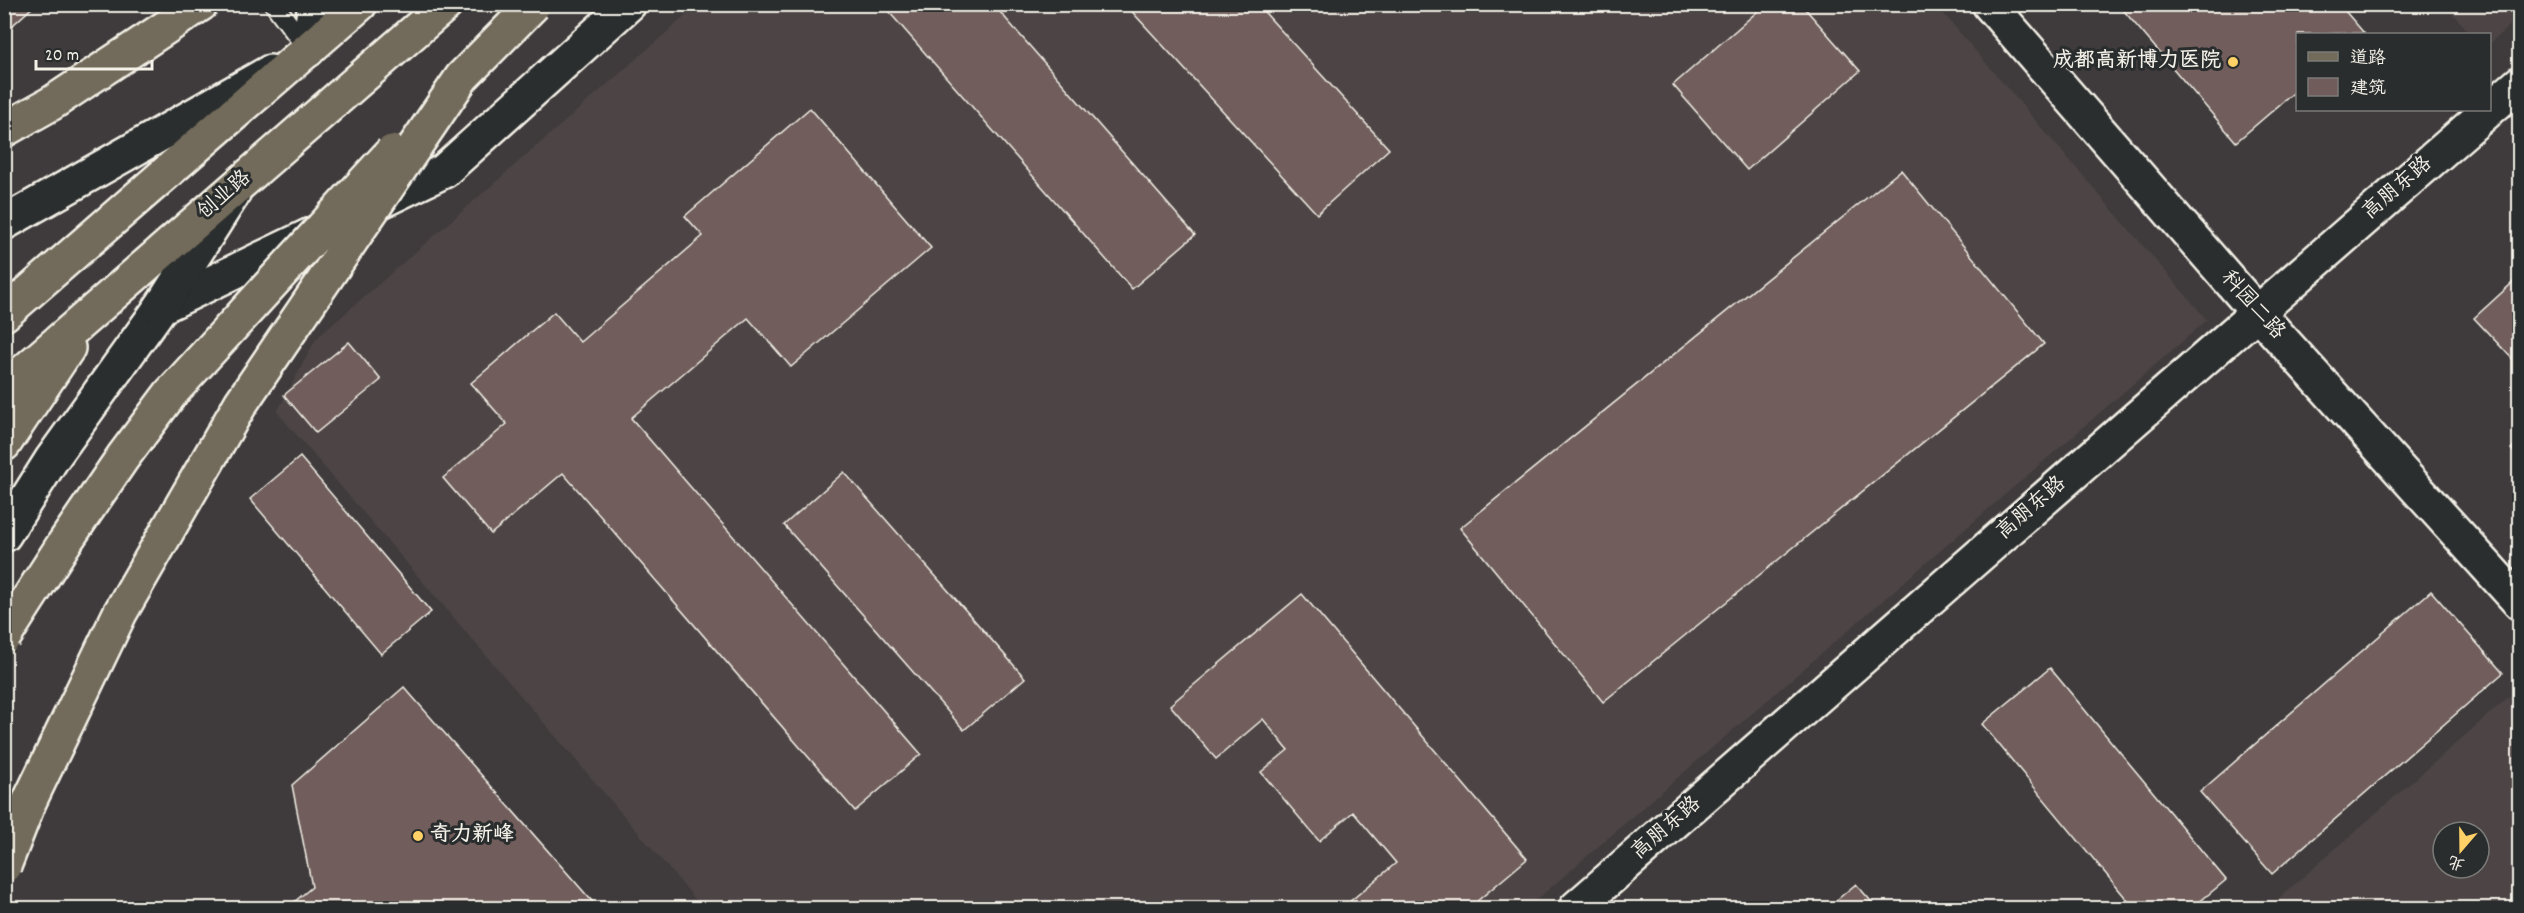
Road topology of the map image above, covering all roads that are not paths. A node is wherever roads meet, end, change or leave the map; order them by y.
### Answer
1 (201, 4) edge
2 (274, 4) edge
3 (315, 4) edge
4 (360, 4) edge
5 (446, 4) edge
6 (534, 4) edge
7 (629, 4) edge
8 (1989, 4) edge
9 (308, 50) junction
10 (462, 77) junction
11 (2520, 83) edge
12 (2491, 107) edge
13 (2487, 111) edge
14 (4, 130) edge
15 (241, 181) junction
16 (4, 223) edge
17 (62, 264) junction
18 (4, 292) edge
19 (161, 307) junction
20 (2257, 312) junction
21 (4, 314) edge
22 (90, 315) junction
23 (4, 389) edge
24 (4, 444) edge
25 (4, 535) edge
26 (2520, 603) edge
27 (4, 637) edge
28 (4, 866) edge
29 (1575, 909) edge

1 - 14 main road
2 - 9 lane
3 - 9 street
4 - 9 main road
5 - 15 main road, 创业路
6 - 10 main road, bridge
7 - 19 street
8 - 20 street, 科园二路
9 - 16 street
9 - 17 main road
10 - 27 main road, bridge
10 - 28 main road, bridge
11 - 12 street, 高朋东路
13 - 20 street, 高朋东路
15 - 19 street
15 - 22 main road, 创业路
17 - 18 main road
17 - 21 main road
19 - 25 street
20 - 26 street, 科园二路
20 - 29 street, 高朋东路
22 - 23 main road, 创业路
22 - 24 main road

